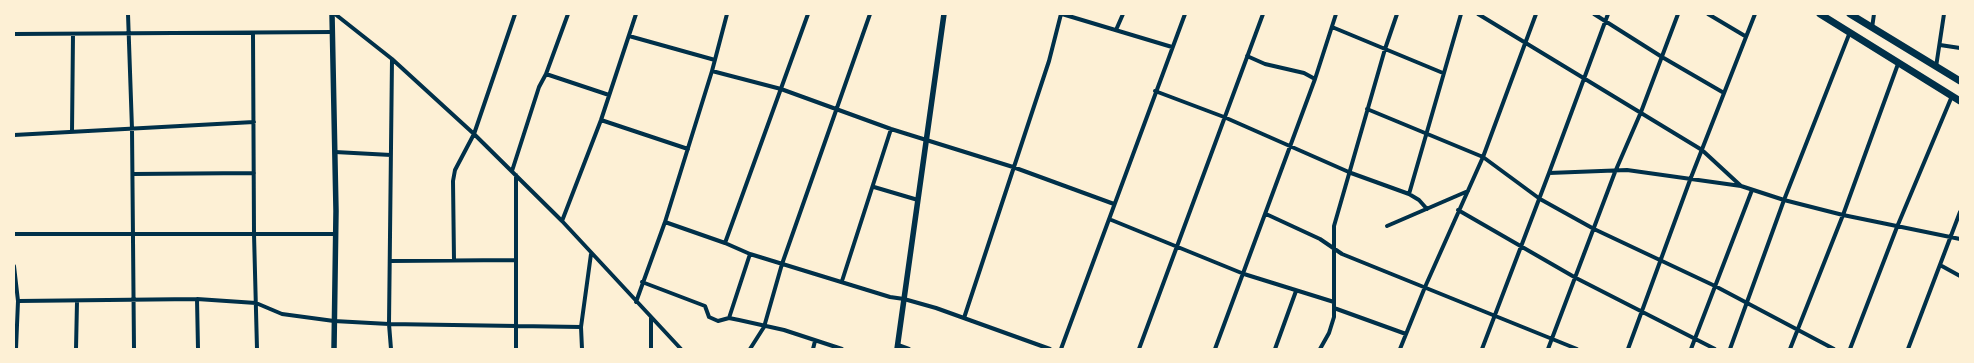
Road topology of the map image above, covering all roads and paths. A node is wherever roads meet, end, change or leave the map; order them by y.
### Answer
1 (128, 14) edge
2 (334, 14) edge
3 (515, 14) edge
4 (568, 14) edge
5 (636, 14) edge
6 (727, 14) edge
7 (808, 14) edge
8 (870, 14) edge
9 (944, 14) edge
10 (1062, 14) edge
11 (1122, 14) edge
12 (1185, 14) edge
13 (1263, 14) edge
14 (1336, 14) edge
15 (1397, 14) edge
16 (1461, 14) edge
17 (1478, 14) edge
18 (1536, 14) edge
19 (1594, 14) edge
20 (1608, 14) edge
21 (1678, 14) edge
22 (1708, 14) edge
23 (1755, 14) edge
24 (1820, 14) edge
25 (1850, 14) edge
26 (1874, 14) edge
27 (1944, 14) edge
28 (1604, 21) junction
29 (1332, 27) junction
30 (1872, 28) junction
31 (1116, 30) junction
32 (332, 32) junction
33 (1850, 32) junction
34 (14, 34) edge
35 (73, 34) junction
36 (129, 34) junction
37 (253, 34) junction
38 (629, 36) junction
39 (1745, 36) junction
40 (1525, 43) junction
41 (1940, 45) junction
42 (1172, 48) junction
43 (1960, 48) edge
44 (1385, 49) junction
45 (1248, 56) junction
46 (1662, 57) junction
47 (392, 59) junction
48 (715, 60) junction
49 (1898, 64) junction
50 (1936, 67) junction
51 (712, 72) junction
52 (1443, 73) junction
53 (546, 74) junction
54 (1584, 78) junction
55 (1315, 79) junction
56 (1960, 82) edge
57 (781, 89) junction
58 (1155, 91) junction
59 (1724, 93) junction
60 (609, 95) junction
61 (1952, 96) junction
62 (1960, 101) edge
63 (838, 109) junction
64 (1367, 109) junction
65 (1641, 112) junction
66 (1224, 117) junction
67 (601, 120) junction
68 (254, 122) junction
69 (132, 129) junction
70 (891, 129) junction
71 (72, 132) junction
72 (1426, 132) junction
73 (474, 134) junction
74 (14, 135) edge
75 (927, 140) junction
76 (1290, 146) junction
77 (688, 149) junction
78 (1702, 150) junction
79 (335, 152) junction
80 (392, 155) junction
81 (1483, 157) junction
82 (1013, 167) junction
83 (512, 171) junction
84 (1615, 172) junction
85 (254, 173) junction
86 (1351, 173) junction
87 (1550, 173) junction
88 (132, 174) junction
89 (516, 175) junction
90 (1690, 180) junction
91 (1741, 186) junction
92 (874, 187) junction
93 (1469, 190) junction
94 (1752, 190) junction
95 (1409, 194) junction
96 (1540, 199) junction
97 (918, 200) junction
98 (1784, 200) junction
99 (1114, 204) junction
100 (1427, 209) junction
101 (1458, 210) junction
102 (1960, 212) edge
103 (1266, 214) junction
104 (1843, 215) junction
105 (1109, 218) junction
106 (562, 221) junction
107 (664, 222) junction
108 (1388, 226) dead end
109 (1897, 227) junction
110 (1594, 229) junction
111 (14, 234) edge
112 (254, 234) junction
113 (335, 234) junction
114 (133, 235) junction
115 (1950, 237) junction
116 (1960, 239) edge
117 (725, 243) junction
118 (1521, 246) junction
119 (1177, 247) junction
120 (1333, 249) junction
121 (591, 254) junction
122 (750, 254) junction
123 (390, 260) junction
124 (454, 260) junction
125 (515, 260) junction
126 (1661, 262) junction
127 (782, 264) junction
128 (1940, 265) junction
129 (14, 266) edge
130 (1244, 274) junction
131 (1960, 276) edge
132 (1576, 278) junction
133 (842, 281) junction
134 (642, 282) junction
135 (1715, 286) junction
136 (1425, 287) junction
137 (1296, 291) junction
138 (134, 299) junction
139 (197, 299) junction
140 (904, 299) junction
141 (18, 301) junction
142 (77, 302) junction
143 (636, 302) junction
144 (1334, 302) junction
145 (256, 303) junction
146 (1746, 303) junction
147 (1334, 308) junction
148 (1642, 311) junction
149 (1494, 316) junction
150 (651, 318) junction
151 (729, 318) junction
152 (964, 318) junction
153 (334, 321) junction
154 (389, 324) junction
155 (517, 324) junction
156 (581, 327) junction
157 (764, 327) junction
158 (1798, 330) junction
159 (1406, 334) junction
160 (1552, 339) junction
161 (1695, 339) junction
162 (815, 341) junction
163 (897, 347) edge
164 (16, 349) edge
165 (76, 349) edge
166 (134, 349) edge
167 (198, 349) edge
168 (257, 349) edge
169 (334, 349) edge
170 (391, 349) edge
171 (516, 349) edge
172 (582, 349) edge
173 (651, 349) edge
174 (681, 349) edge
175 (750, 349) edge
176 (812, 349) edge
177 (842, 349) edge
178 (909, 349) edge
179 (1050, 349) edge
180 (1061, 349) edge
181 (1139, 349) edge
182 (1215, 349) edge
183 (1274, 349) edge
184 (1320, 349) edge
185 (1400, 349) edge
186 (1482, 349) edge
187 (1548, 349) edge
188 (1577, 349) edge
189 (1628, 349) edge
190 (1691, 349) edge
191 (1715, 349) edge
192 (1730, 349) edge
193 (1790, 349) edge
194 (1834, 349) edge
195 (1850, 349) edge
196 (1908, 349) edge

1 - 36 street
2 - 32 street
2 - 47 street
3 - 73 street
4 - 53 street
5 - 38 street
6 - 48 street
7 - 57 street
8 - 63 street
9 - 75 street
10 - 31 street
10 - 82 street
11 - 31 street
12 - 42 street
13 - 45 street
14 - 29 street
15 - 44 street
16 - 52 street
17 - 40 street
18 - 40 street
19 - 28 street
20 - 28 street
21 - 46 street
22 - 39 street
23 - 39 street
24 - 33 main road
25 - 30 main road
26 - 30 street
27 - 41 street
28 - 46 street
28 - 54 street
29 - 44 street
29 - 55 street
30 - 50 main road
31 - 42 street
32 - 37 street
32 - 79 street
33 - 49 main road
33 - 98 street
34 - 35 street
35 - 36 street
35 - 71 street
36 - 37 street
36 - 69 street
37 - 68 street
38 - 48 street
38 - 60 street
39 - 59 street
40 - 54 street
40 - 81 street
41 - 43 street
41 - 50 street
42 - 58 street
44 - 52 street
44 - 64 street
45 - 55 street
45 - 66 street
46 - 59 street
46 - 65 street
47 - 73 street
47 - 80 street
48 - 51 street
49 - 61 main road
49 - 104 street
50 - 56 main road
51 - 57 street
51 - 77 street
52 - 72 street
53 - 60 street
53 - 83 street
54 - 65 street
54 - 87 street
55 - 76 street
57 - 63 street
57 - 117 street
58 - 66 street
58 - 99 street
59 - 78 street
60 - 67 street
61 - 62 main road
61 - 109 street
63 - 70 street
63 - 127 street
64 - 72 street
64 - 86 street
65 - 78 street
65 - 84 street
66 - 76 street
66 - 119 street
67 - 77 street
67 - 106 street
68 - 69 street
68 - 85 street
69 - 71 street
69 - 88 street
70 - 75 street
70 - 92 street
71 - 74 street
72 - 81 street
72 - 95 street
73 - 83 street
73 - 124 street
75 - 82 street
75 - 97 street
76 - 86 street
76 - 103 street
77 - 107 street
78 - 90 street
78 - 91 street
79 - 80 street
79 - 113 street
80 - 123 street
81 - 93 street
81 - 96 street
82 - 99 street
82 - 152 street
83 - 89 street
84 - 87 street
84 - 90 street
84 - 110 street
85 - 88 street
85 - 112 street
86 - 95 street
86 - 120 street
87 - 96 street
88 - 114 street
89 - 106 street
89 - 125 street
90 - 91 street
90 - 126 street
91 - 94 street
92 - 97 street
92 - 133 street
93 - 100 street
93 - 101 street
94 - 98 street
94 - 135 street
95 - 100 street
96 - 110 street
96 - 118 street
97 - 140 street
98 - 104 street
98 - 146 street
99 - 105 street
100 - 108 street
101 - 118 street
101 - 136 street
102 - 115 street
103 - 120 street
103 - 130 street
104 - 109 street
104 - 158 street
105 - 119 street
105 - 180 street
106 - 121 street
107 - 117 street
107 - 134 street
109 - 115 street
109 - 195 street
110 - 126 street
110 - 132 street
111 - 114 street
112 - 113 street
112 - 114 street
112 - 145 street
113 - 153 street
114 - 138 street
115 - 116 street
115 - 128 street
117 - 122 street
118 - 132 street
118 - 149 street
119 - 130 street
119 - 181 street
120 - 136 street
120 - 144 street
121 - 143 street
121 - 156 street
122 - 127 street
122 - 151 street
123 - 124 street
123 - 154 street
124 - 125 street
125 - 155 street
126 - 135 street
126 - 148 street
127 - 133 street
127 - 157 street
128 - 131 street
128 - 196 street
129 - 141 street
130 - 137 street
130 - 182 street
132 - 148 street
132 - 160 street
133 - 140 street
134 - 143 street
134 - 151 street
135 - 146 street
135 - 161 street
136 - 149 street
136 - 159 street
137 - 144 street
137 - 183 street
138 - 139 street
138 - 142 street
138 - 166 street
139 - 145 street
139 - 167 street
140 - 152 street
140 - 163 street
141 - 142 street
141 - 164 street
142 - 165 street
143 - 150 street
144 - 147 street
145 - 153 street
145 - 168 street
146 - 158 street
146 - 192 street
147 - 159 street
147 - 184 street
148 - 161 street
148 - 189 street
149 - 160 street
149 - 186 street
150 - 173 street
150 - 174 street
151 - 157 street
152 - 179 street
153 - 154 street
153 - 169 street
154 - 155 street
154 - 170 street
155 - 156 street
155 - 171 street
156 - 172 street
157 - 162 street
157 - 175 street
158 - 193 street
158 - 194 street
159 - 185 street
160 - 187 street
160 - 188 street
161 - 190 street
161 - 191 street
162 - 176 street
162 - 177 street
163 - 178 street

